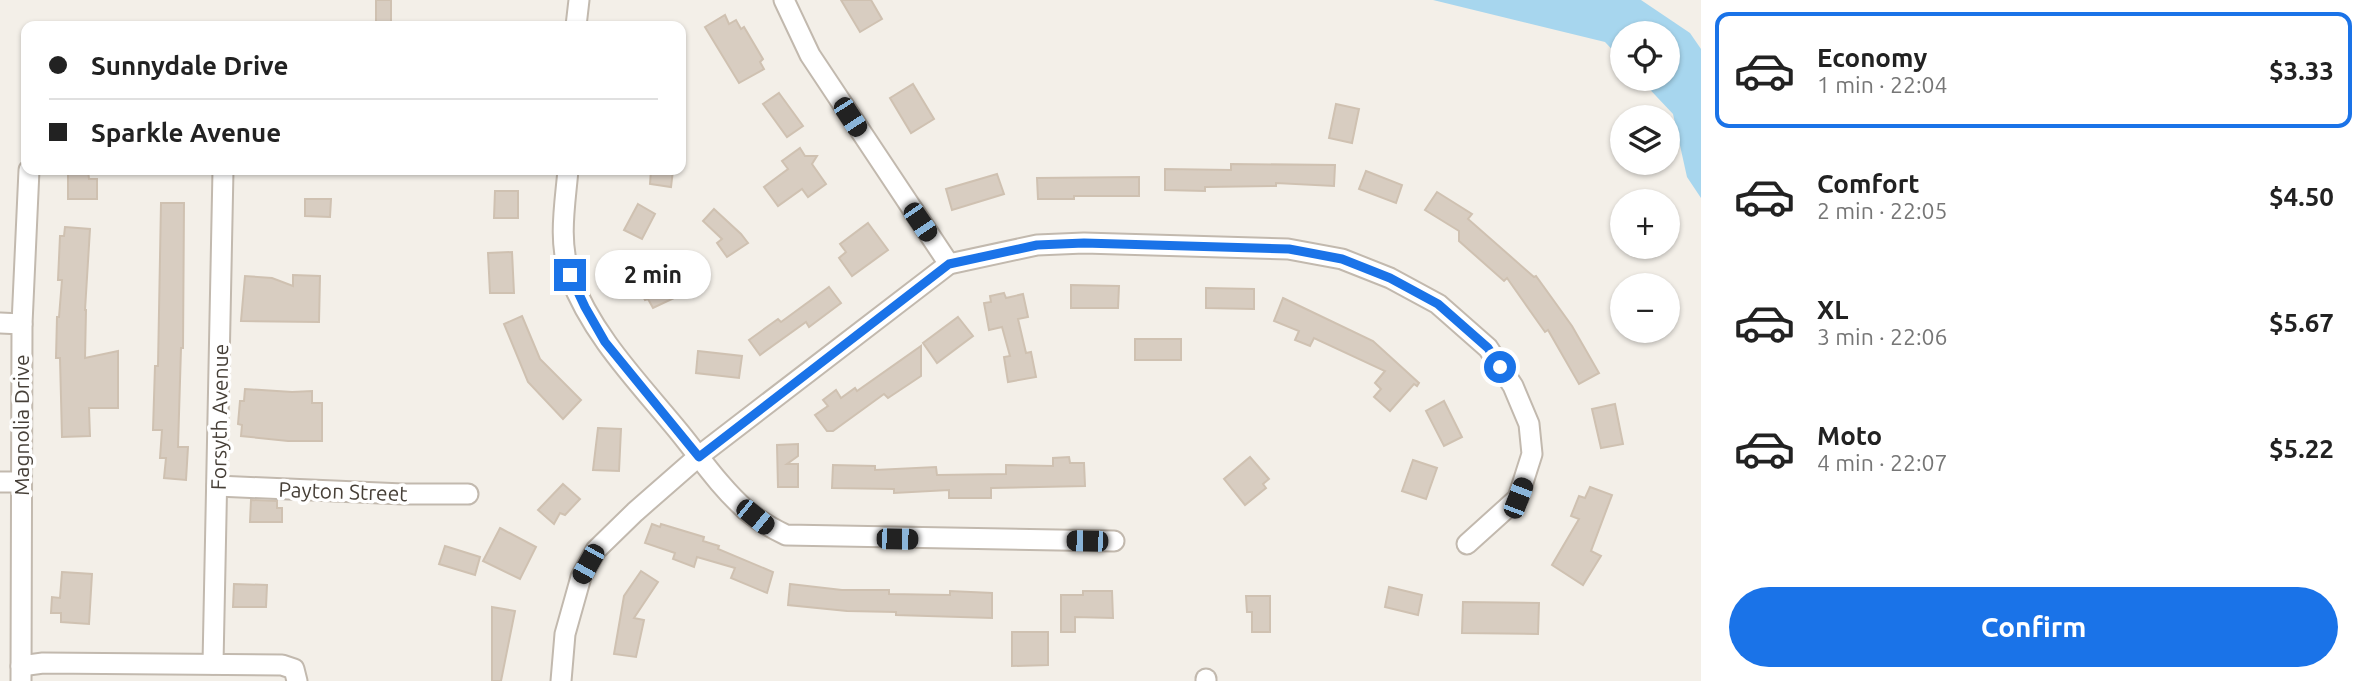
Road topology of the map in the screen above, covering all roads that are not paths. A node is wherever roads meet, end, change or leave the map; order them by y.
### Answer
1 (579, 0) edge
2 (784, 0) edge
3 (577, 21) edge
4 (29, 175) edge
5 (223, 175) edge
6 (568, 175) edge
7 (949, 264) junction
8 (0, 323) edge
9 (22, 324) junction
10 (699, 457) junction
11 (0, 482) edge
12 (20, 482) junction
13 (217, 486) junction
14 (468, 494) dead end
15 (1114, 541) dead end
16 (1467, 544) dead end
17 (213, 664) junction
18 (21, 674) edge
19 (295, 675) edge
20 (561, 681) edge

1 - 3 street
2 - 7 street
4 - 9 street, Magnolia Drive
5 - 13 street, Forsyth Avenue
6 - 10 street
7 - 10 street
7 - 16 street
8 - 9 street
9 - 12 street, Magnolia Drive
10 - 15 street
10 - 20 street
11 - 12 street
12 - 18 street, Magnolia Drive
13 - 14 street, Payton Street
13 - 17 street, Forsyth Avenue
17 - 18 street
17 - 19 street

